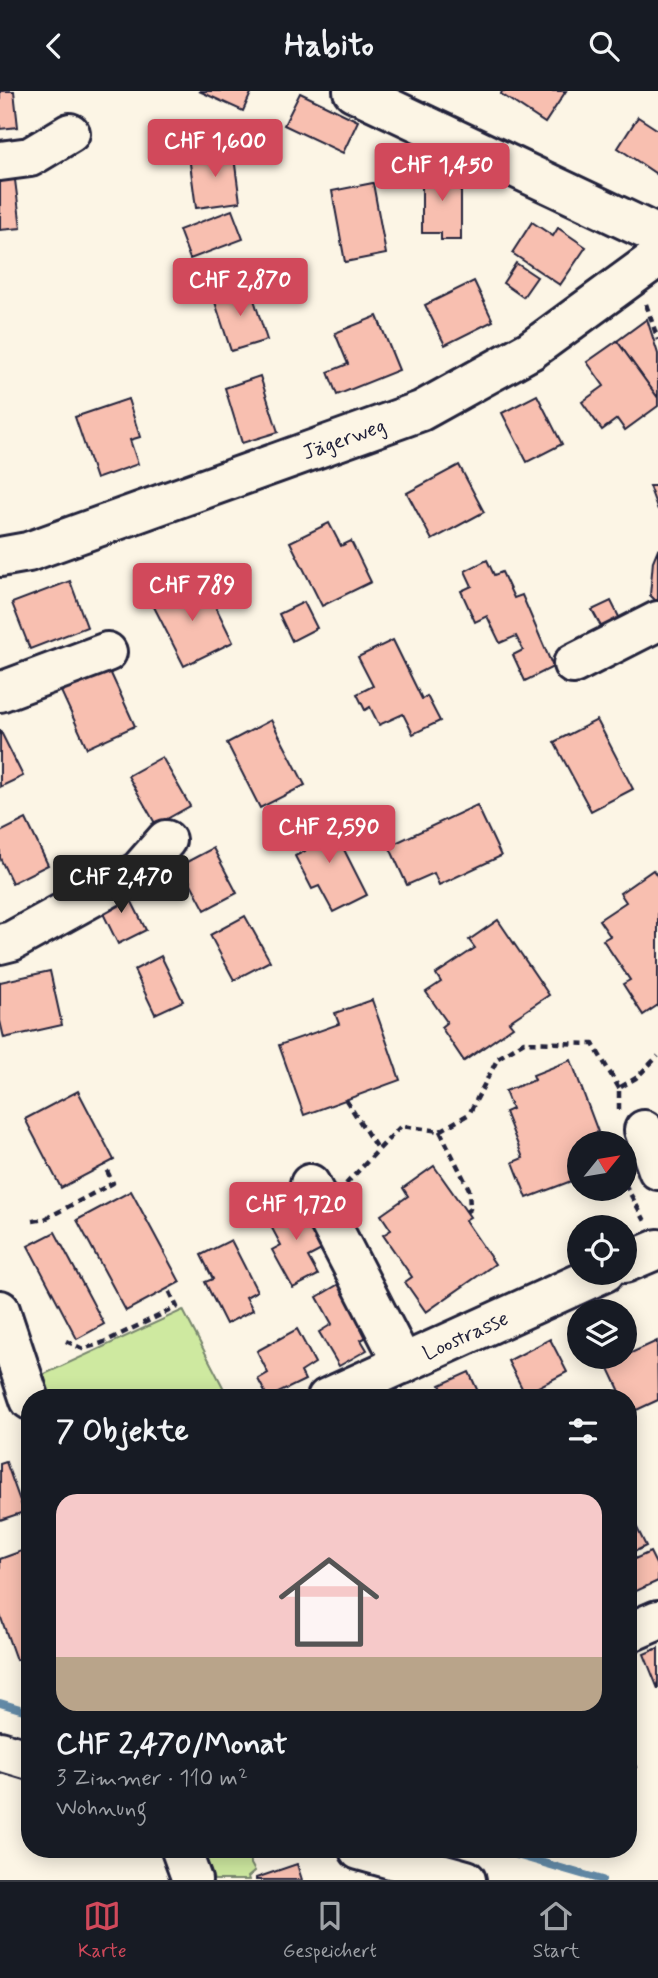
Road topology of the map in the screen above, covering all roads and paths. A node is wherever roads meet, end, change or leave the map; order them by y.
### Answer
1 (354, 91) edge
2 (70, 132) dead end
3 (0, 161) edge
4 (658, 235) edge
5 (658, 257) edge
6 (0, 557) edge
7 (658, 621) edge
8 (107, 652) dead end
9 (573, 664) dead end
10 (0, 692) edge
11 (166, 840) dead end
12 (0, 944) edge
13 (658, 1056) edge
14 (619, 1088) junction
15 (346, 1100) dead end
16 (632, 1123) joint
17 (440, 1131) junction
18 (378, 1150) junction
19 (104, 1165) dead end
20 (658, 1170) edge
21 (317, 1195) joint
22 (630, 1201) edge
23 (466, 1212) dead end
24 (33, 1221) dead end
25 (647, 1254) edge
26 (576, 1285) edge
27 (168, 1288) dead end
28 (0, 1310) edge
29 (66, 1341) dead end
30 (403, 1364) junction
31 (26, 1389) edge
32 (347, 1389) edge
33 (658, 1620) edge
34 (637, 1629) edge
35 (0, 1751) edge
36 (21, 1757) edge
37 (184, 1858) edge
38 (388, 1858) edge
39 (191, 1880) edge
40 (466, 1880) edge

1 - 4 street
2 - 3 street
5 - 6 street, Jägerweg
7 - 9 street
8 - 10 street
11 - 12 street
13 - 14 path
14 - 16 path
14 - 17 path
15 - 18 path
16 - 20 street
17 - 18 path
17 - 23 path
18 - 21 path
19 - 24 path
21 - 30 street
22 - 25 path
26 - 30 street, Loostrasse
27 - 29 path
28 - 31 street
30 - 32 street, Loostrasse
33 - 34 street
35 - 36 street
37 - 39 street
38 - 40 street

